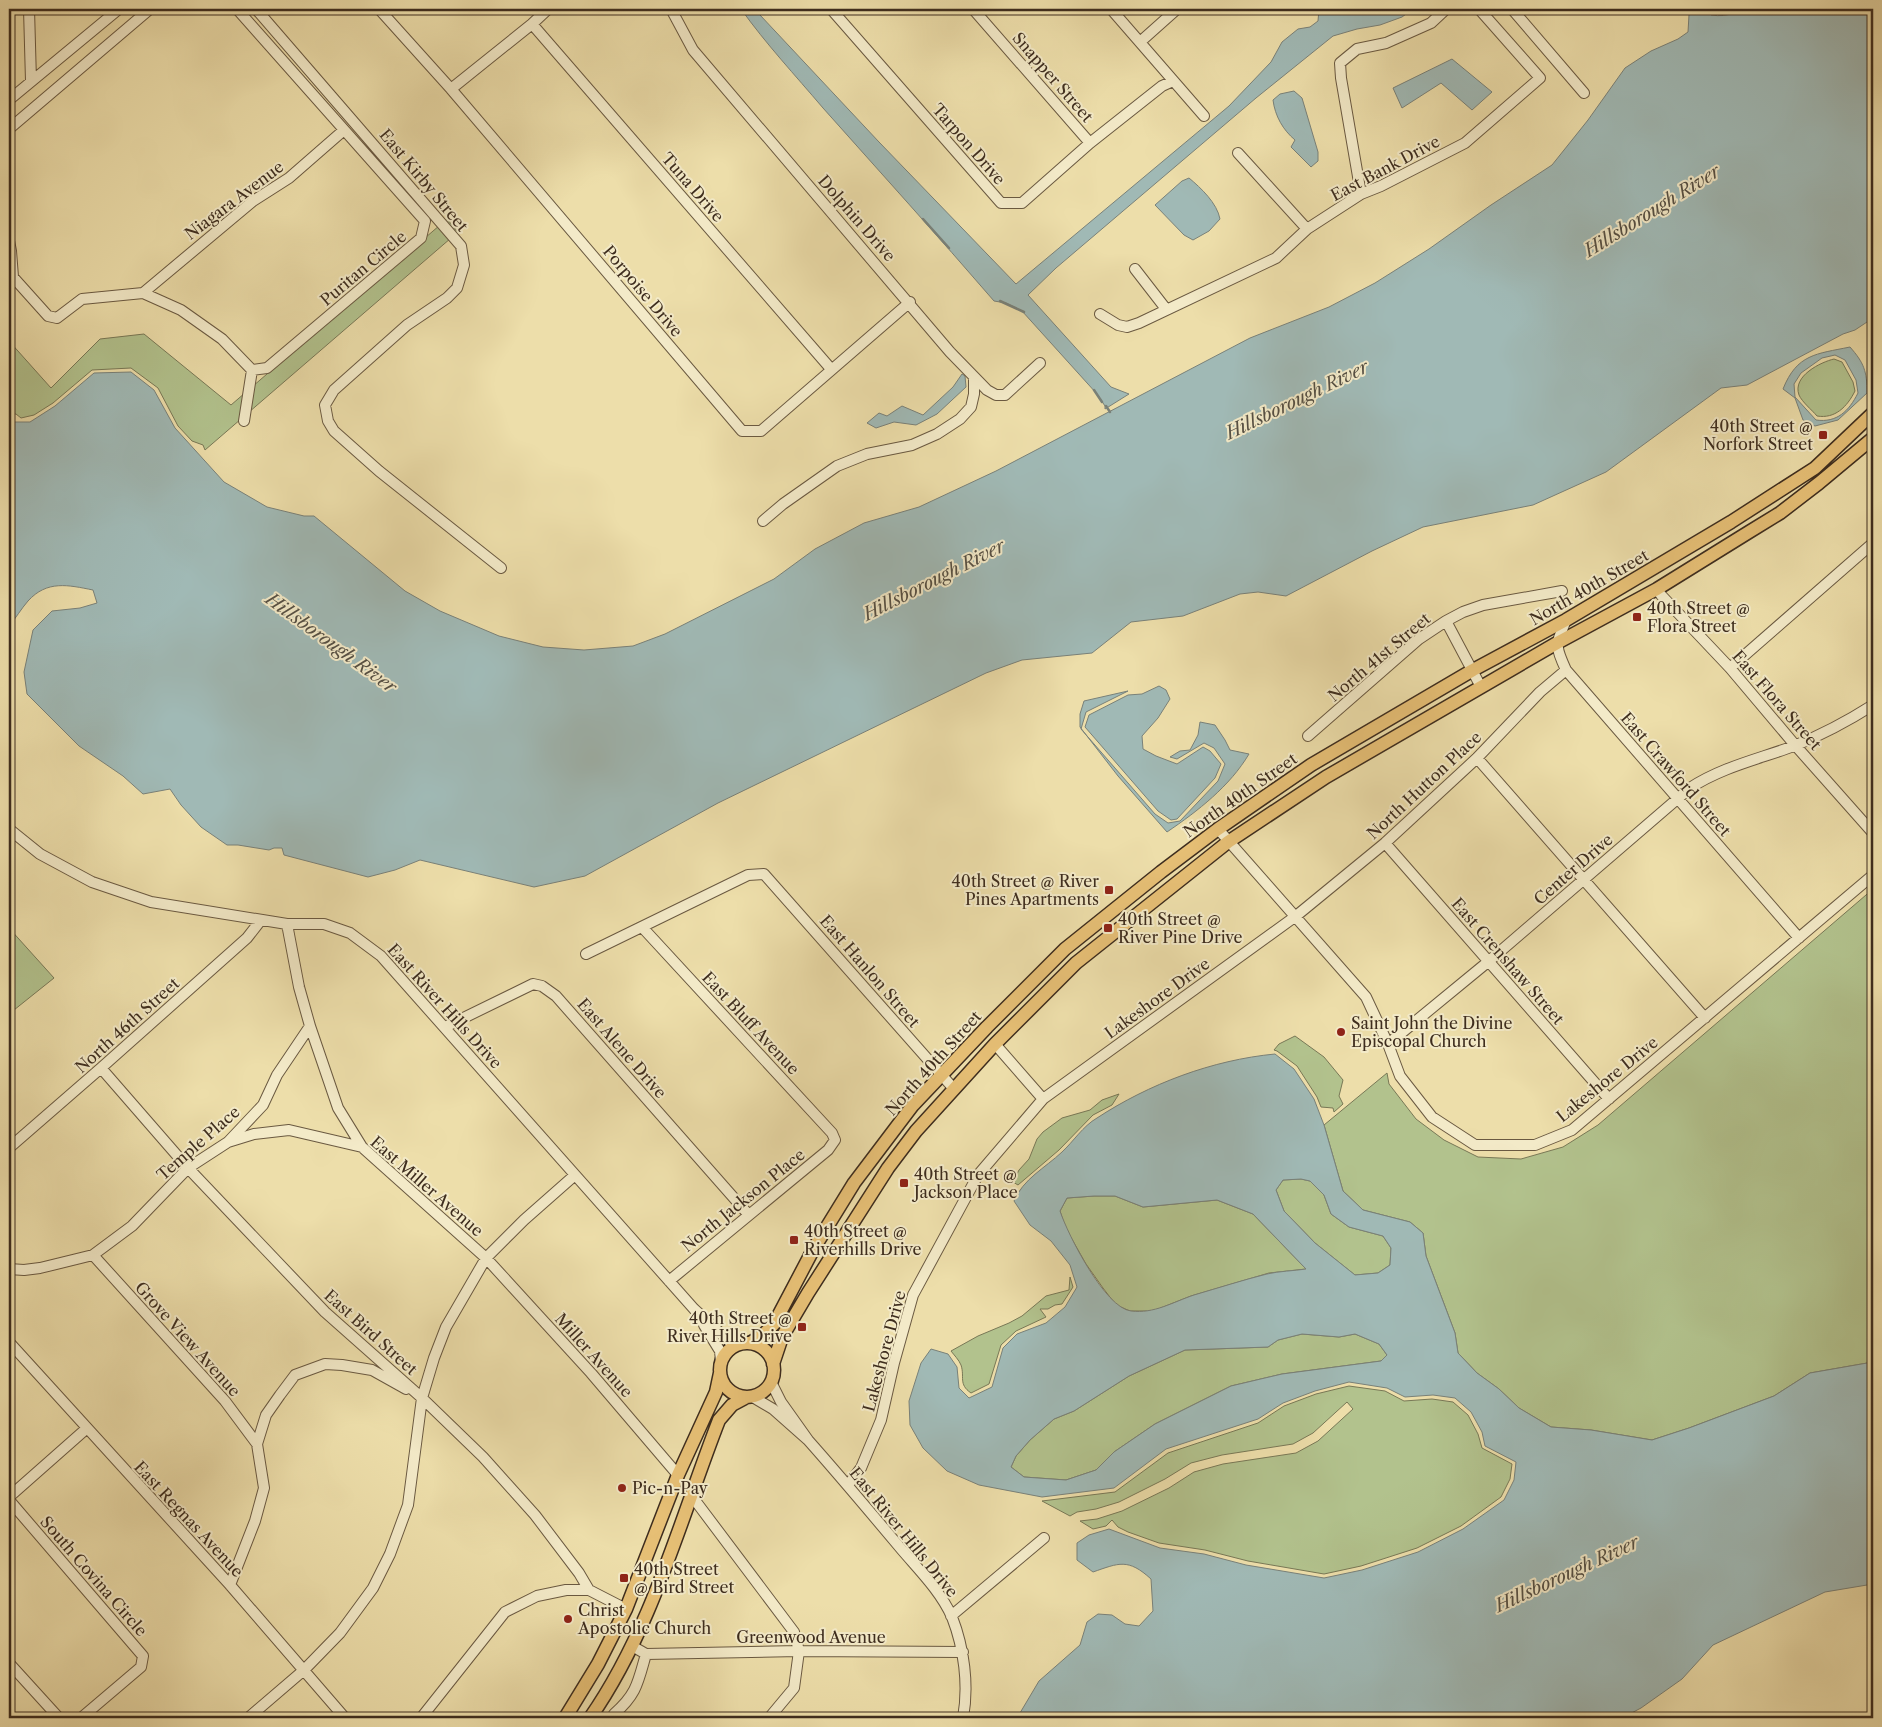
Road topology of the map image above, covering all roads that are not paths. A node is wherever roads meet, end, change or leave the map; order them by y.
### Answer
1 (29, 9) edge
2 (119, 9) edge
3 (150, 9) edge
4 (237, 9) edge
5 (256, 9) edge
6 (548, 9) edge
7 (671, 9) edge
8 (832, 9) edge
9 (973, 9) edge
10 (1111, 9) edge
11 (1177, 9) edge
12 (1446, 9) edge
13 (1479, 9) edge
14 (1512, 9) edge
15 (383, 10) edge
16 (532, 24) junction
17 (1140, 42) junction
18 (1174, 81) junction
19 (31, 82) junction
20 (451, 89) junction
21 (1584, 93) dead end
22 (9, 100) edge
23 (1204, 116) dead end
24 (9, 128) edge
25 (344, 130) junction
26 (1090, 143) junction
27 (1238, 153) dead end
28 (1361, 194) junction
29 (1307, 229) junction
30 (9, 241) edge
31 (1135, 269) dead end
32 (143, 294) junction
33 (910, 302) junction
34 (1166, 309) junction
35 (1100, 314) dead end
36 (1040, 363) dead end
37 (831, 369) junction
38 (252, 370) junction
39 (974, 377) junction
40 (1873, 413) edge
41 (244, 421) dead end
42 (1873, 438) edge
43 (763, 521) dead end
44 (1873, 544) edge
45 (501, 568) dead end
46 (1657, 589) junction
47 (1562, 591) dead end
48 (1566, 620) junction
49 (1446, 621) junction
50 (1557, 643) junction
51 (1730, 668) junction
52 (1472, 670) junction
53 (1566, 670) junction
54 (1481, 687) junction
55 (1873, 705) edge
56 (1308, 736) dead end
57 (1795, 745) junction
58 (1477, 758) junction
59 (1677, 800) junction
60 (9, 829) edge
61 (1218, 830) junction
62 (1873, 832) edge
63 (1228, 842) junction
64 (1385, 842) junction
65 (1873, 875) edge
66 (1584, 880) junction
67 (1296, 916) junction
68 (261, 920) junction
69 (287, 924) junction
70 (642, 927) junction
71 (1799, 938) junction
72 (1065, 949) junction
73 (586, 954) dead end
74 (1489, 961) junction
75 (1076, 963) junction
76 (1705, 1018) junction
77 (310, 1026) junction
78 (445, 1027) junction
79 (995, 1044) junction
80 (1388, 1044) junction
81 (101, 1068) junction
82 (942, 1075) junction
83 (954, 1089) junction
84 (1043, 1099) junction
85 (1609, 1099) junction
86 (835, 1140) joint
87 (228, 1142) junction
88 (362, 1147) junction
89 (9, 1148) edge
90 (188, 1168) junction
91 (576, 1175) junction
92 (748, 1214) junction
93 (93, 1255) junction
94 (486, 1258) junction
95 (9, 1269) edge
96 (669, 1281) junction
97 (694, 1309) junction
98 (9, 1342) edge
99 (745, 1343) junction
100 (773, 1364) junction
101 (721, 1368) junction
102 (771, 1382) junction
103 (749, 1397) junction
104 (422, 1398) junction
105 (86, 1428) junction
106 (808, 1440) junction
107 (257, 1444) junction
108 (678, 1475) junction
109 (848, 1485) junction
110 (691, 1495) junction
111 (9, 1499) edge
112 (1044, 1538) dead end
113 (230, 1585) junction
114 (590, 1590) junction
115 (626, 1609) junction
116 (951, 1616) junction
117 (632, 1646) junction
118 (799, 1651) junction
119 (963, 1652) junction
120 (646, 1654) junction
121 (9, 1663) edge
122 (304, 1670) junction
123 (599, 1705) junction
124 (616, 1716) edge
125 (59, 1718) edge
126 (81, 1718) edge
127 (248, 1718) edge
128 (345, 1718) edge
129 (421, 1718) edge
130 (565, 1718) edge
131 (590, 1718) edge
132 (768, 1718) edge
133 (963, 1718) edge

1 - 19 street
2 - 19 street
3 - 24 street
4 - 25 street, Puritan Circle
5 - 45 street, East Kirby Street
6 - 16 street
7 - 33 street, Dolphin Drive
8 - 26 street, Tarpon Drive
9 - 26 street, Snapper Street
10 - 17 street
11 - 17 street
12 - 28 street
13 - 28 street, East Bank Drive
14 - 21 street
15 - 20 street, Porpoise Drive
16 - 20 street
16 - 37 street, Tuna Drive
17 - 18 street
18 - 23 street
18 - 26 street, Tarpon Drive
19 - 22 street
20 - 37 street, Porpoise Drive
25 - 32 street, Niagara Avenue
25 - 38 street, Puritan Circle
27 - 29 street
28 - 29 street, East Bank Drive
29 - 34 street, East Bank Drive
30 - 32 street
31 - 34 street
32 - 38 street
33 - 37 street, Porpoise Drive
33 - 39 street, Dolphin Drive
34 - 35 street, East Bank Drive
36 - 39 street, Dolphin Drive
38 - 41 street
39 - 43 street
40 - 48 main road, North 40th Street
42 - 46 main road, North 40th Street
44 - 51 street
46 - 50 main road, North 40th Street
46 - 51 street, East Flora Street
47 - 49 street, North 41st Street
48 - 50 street
48 - 52 main road, North 40th Street
49 - 52 street
49 - 56 street, North 41st Street
50 - 53 street, East Crawford Street
50 - 54 main road, North 40th Street
51 - 57 street, East Flora Street
52 - 54 street
52 - 61 main road, North 40th Street
53 - 58 street, North Hutton Place
53 - 59 street, East Crawford Street
54 - 63 main road, North 40th Street
55 - 57 street, Center Drive
57 - 59 street, Center Drive
57 - 62 street, East Flora Street
58 - 64 street, North Hutton Place
58 - 66 street
59 - 66 street, Center Drive
59 - 71 street, East Crawford Street
60 - 68 street, East River Hills Drive
61 - 63 street
61 - 72 main road, North 40th Street
63 - 67 street
63 - 75 main road, North 40th Street
64 - 67 street, North Hutton Place
64 - 74 street, East Crenshaw Street
65 - 71 street, Lakeshore Drive
66 - 74 street, Center Drive
66 - 76 street
67 - 80 street, Lakeshore Drive
67 - 84 street, Lakeshore Drive
68 - 69 street, East River Hills Drive
68 - 81 street, North 46th Street
69 - 77 street
69 - 78 street, East River Hills Drive
70 - 73 street
70 - 82 street, East Hanlon Street
70 - 86 street, East Bluff Avenue
71 - 76 street, Lakeshore Drive
72 - 75 main road
72 - 82 main road, North 40th Street
74 - 80 street, Center Drive
74 - 85 street, East Crenshaw Street
75 - 79 main road, North 40th Street
76 - 85 street, Lakeshore Drive
77 - 87 street, Temple Place
77 - 88 street
78 - 91 street, East River Hills Drive
78 - 92 street, East Alene Drive
79 - 83 main road, North 40th Street
79 - 84 street
80 - 85 street, Lakeshore Drive
81 - 89 street, North 46th Street
81 - 90 street, East Bird Street
82 - 83 street, East Hanlon Street
82 - 99 main road, North 40th Street
83 - 100 main road, North 40th Street
84 - 109 street, Lakeshore Drive
86 - 92 street, North Jackson Place
87 - 88 street, East Miller Avenue
87 - 90 street, Temple Place
88 - 94 street, East Miller Avenue
90 - 93 street, Temple Place
90 - 104 street, East Bird Street
91 - 94 street
91 - 96 street, East River Hills Drive
92 - 96 street, North Jackson Place
93 - 95 street, Temple Place
93 - 107 street, Grove View Avenue
94 - 104 street
94 - 108 street, Miller Avenue
96 - 97 street, East River Hills Drive
97 - 99 street, East River Hills Drive
97 - 101 street, East River Hills Drive
98 - 105 street, East Regnas Avenue
99 - 100 main road
99 - 101 main road
100 - 102 main road
101 - 103 main road
101 - 108 main road
102 - 103 main road
102 - 106 street, East River Hills Drive
103 - 106 street, East River Hills Drive
103 - 110 main road
104 - 107 street
104 - 114 street, East Bird Street
104 - 122 street
105 - 111 street
105 - 113 street, East Regnas Avenue
106 - 109 street, East River Hills Drive
107 - 113 street
108 - 115 main road
109 - 116 street, East River Hills Drive
110 - 117 main road
110 - 118 street
111 - 126 street, South Covina Circle
112 - 116 street
113 - 122 street, East Regnas Avenue
114 - 115 street, East Bird Street
114 - 129 street
115 - 130 main road
116 - 119 street, East River Hills Drive
117 - 120 street
117 - 123 main road
118 - 119 street, Greenwood Avenue
118 - 120 street, Greenwood Avenue
118 - 132 street
119 - 133 street, East River Hills Drive
120 - 124 street
121 - 125 street
122 - 127 street
122 - 128 street, East Regnas Avenue
123 - 124 street
123 - 131 main road

